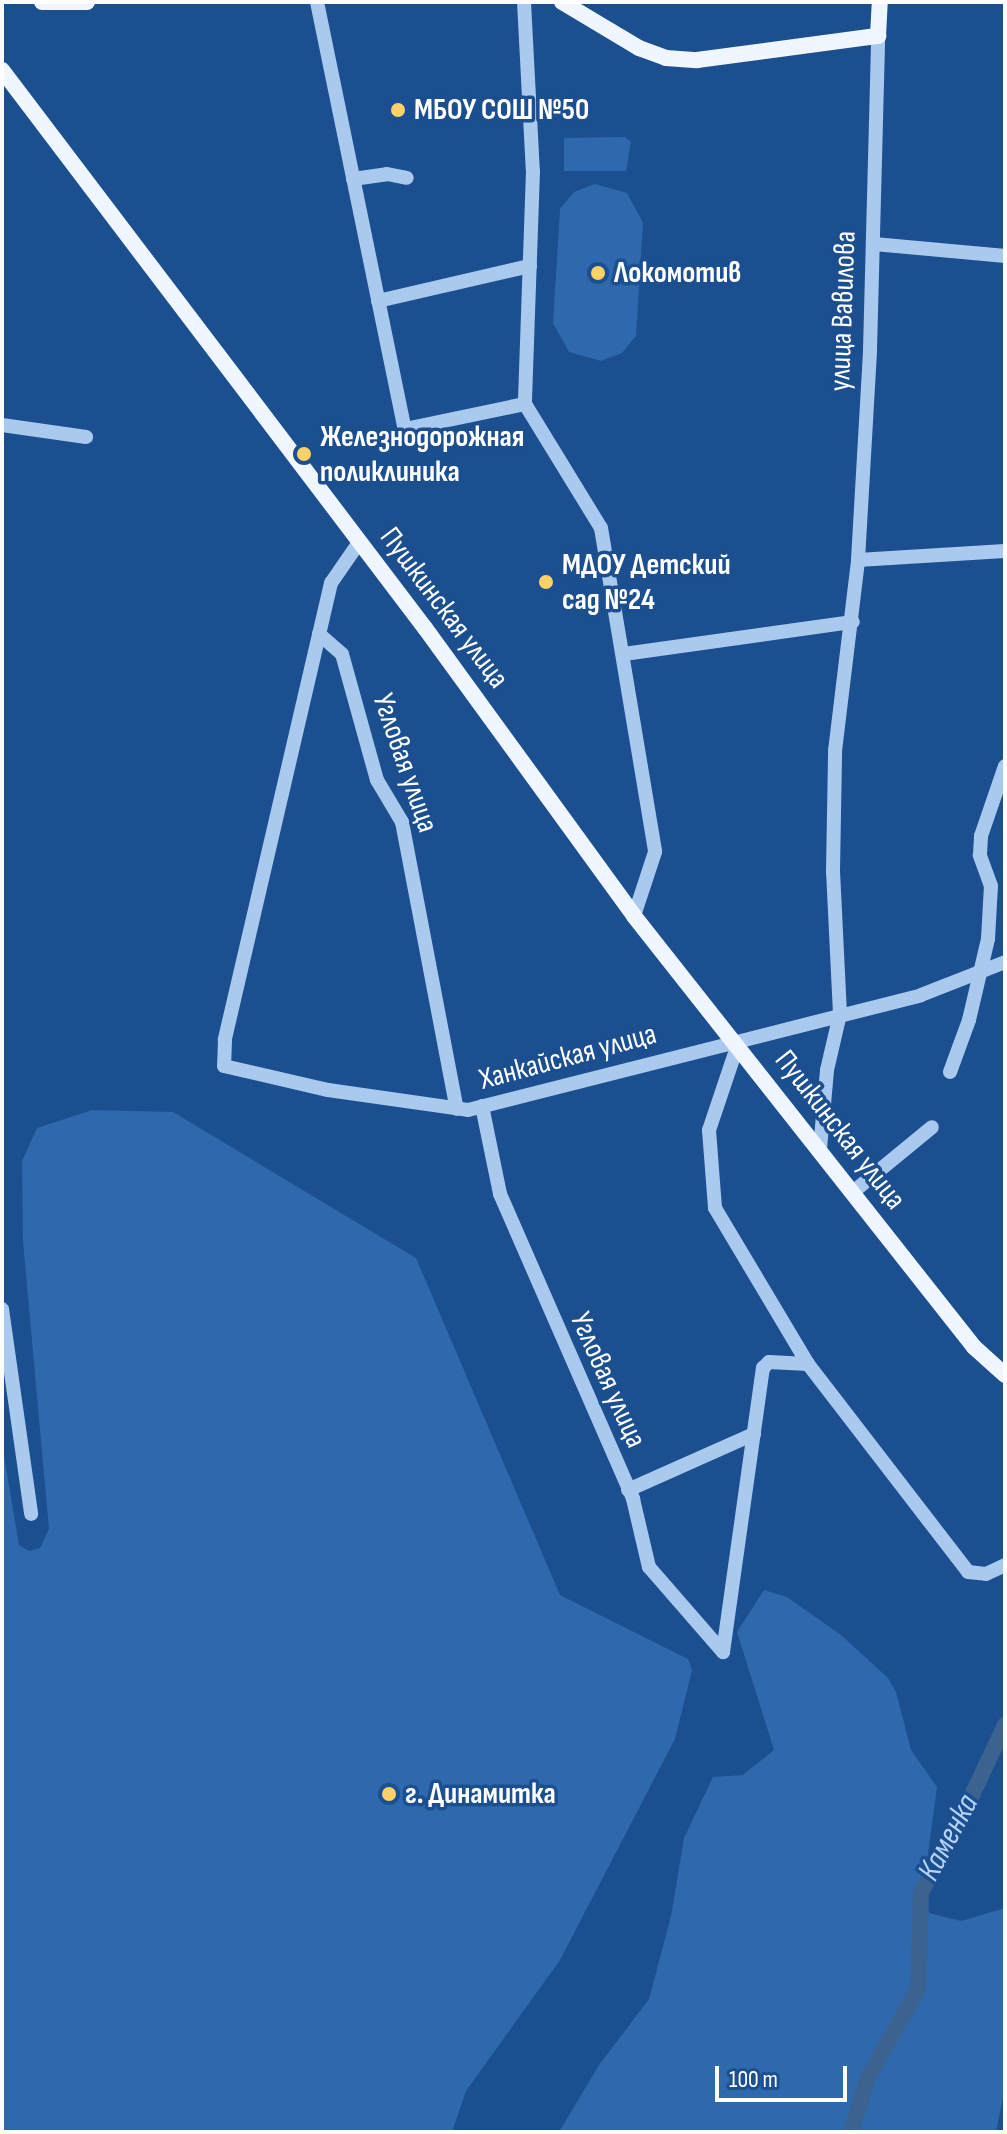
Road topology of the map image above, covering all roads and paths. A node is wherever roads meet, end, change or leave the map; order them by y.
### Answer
1 (42, 2) edge
2 (87, 2) edge
3 (317, 2) edge
4 (524, 2) edge
5 (562, 2) edge
6 (880, 2) edge
7 (878, 36) junction
8 (2, 70) edge
9 (407, 178) dead end
10 (353, 179) junction
11 (874, 244) junction
12 (1005, 256) edge
13 (530, 266) junction
14 (378, 301) junction
15 (525, 404) junction
16 (2, 425) edge
17 (86, 437) dead end
18 (360, 541) junction
19 (1005, 551) edge
20 (858, 560) junction
21 (853, 622) junction
22 (319, 634) junction
23 (624, 654) junction
24 (1005, 766) edge
25 (989, 815) junction
26 (1005, 816) edge
27 (634, 916) junction
28 (1005, 962) edge
29 (983, 967) junction
30 (840, 1014) junction
31 (738, 1044) junction
32 (950, 1072) dead end
33 (482, 1106) junction
34 (457, 1109) junction
35 (932, 1127) dead end
36 (820, 1149) junction
37 (853, 1192) junction
38 (2, 1309) edge
39 (808, 1364) junction
40 (1005, 1375) edge
41 (754, 1434) junction
42 (628, 1490) junction
43 (31, 1514) dead end
44 (1005, 1565) edge

1 - 2 main road
3 - 10 street
4 - 13 street
5 - 7 main road
6 - 7 main road, улица Вавилова
7 - 11 street, улица Вавилова
8 - 18 main road, Пушкинская улица
9 - 10 street
10 - 14 street
11 - 12 street
11 - 20 street, улица Вавилова
13 - 14 street
13 - 15 street
14 - 15 street
15 - 23 street
16 - 17 street
18 - 22 street
18 - 27 main road, Пушкинская улица
19 - 20 street
20 - 21 street, улица Вавилова
21 - 23 street
21 - 30 street, улица Вавилова
22 - 34 street, Угловая улица
22 - 34 street, Ханкайская улица
23 - 27 street
24 - 25 street
25 - 26 street
25 - 29 street
27 - 31 main road, Пушкинская улица
28 - 29 street
29 - 30 street
29 - 32 street
30 - 31 street, Ханкайская улица
30 - 36 street, улица Вавилова
31 - 33 street, Ханкайская улица
31 - 36 main road, Пушкинская улица
31 - 39 street
33 - 34 street, Ханкайская улица
33 - 42 street, Угловая улица
35 - 37 street
36 - 37 main road, Пушкинская улица
37 - 40 main road, Пушкинская улица
38 - 43 street
39 - 41 street
39 - 44 street
41 - 42 street
41 - 42 street, Угловая улица

